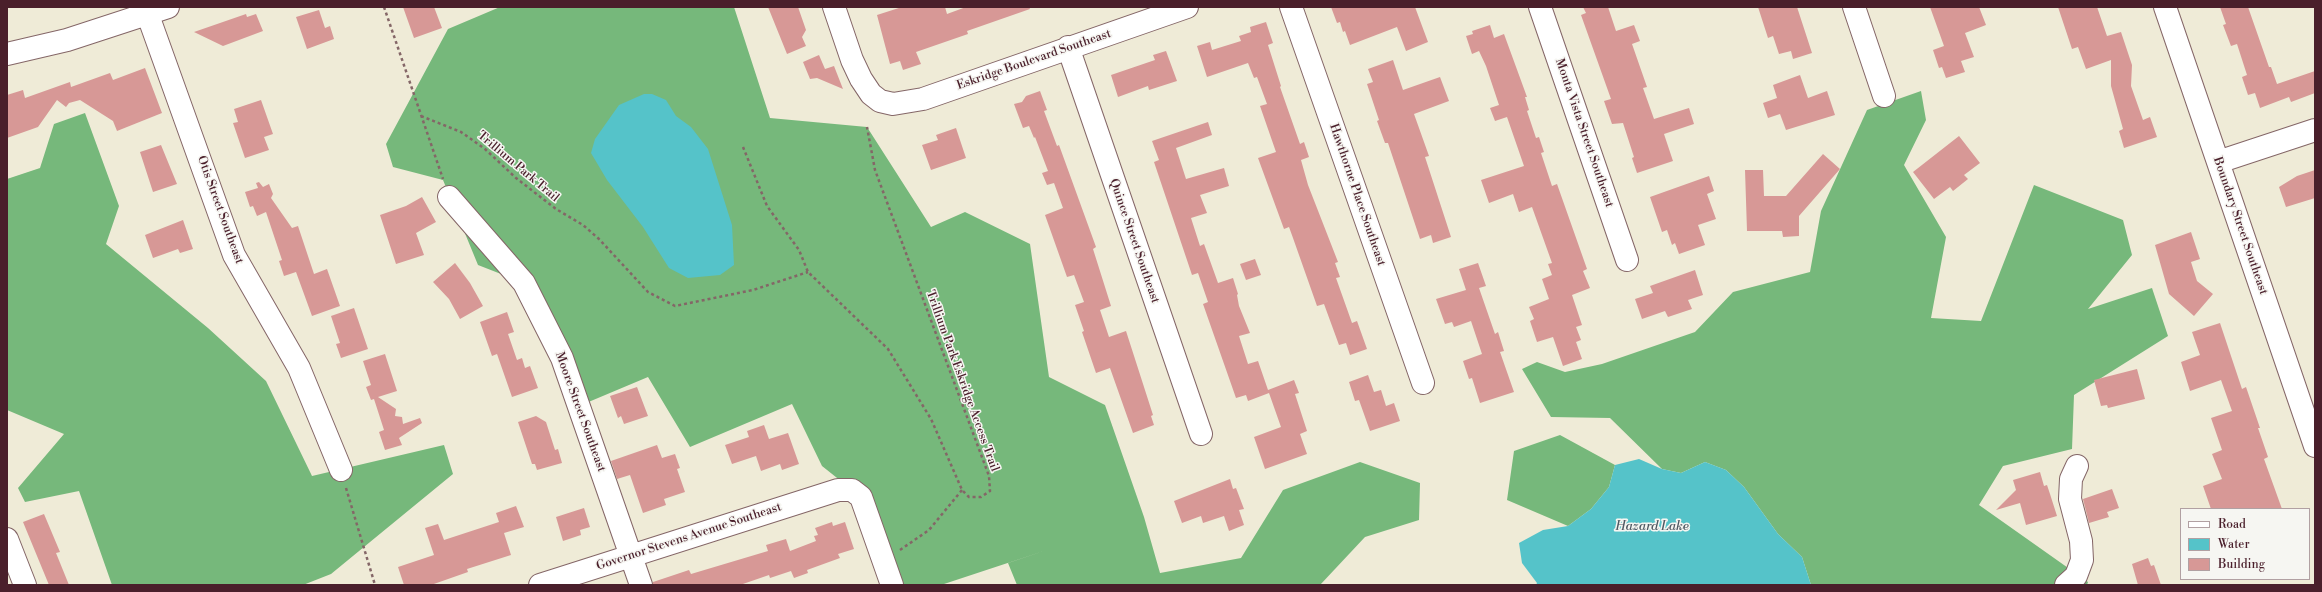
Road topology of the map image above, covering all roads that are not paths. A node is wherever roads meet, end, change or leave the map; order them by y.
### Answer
1 (168, 7) edge
2 (834, 7) edge
3 (1188, 7) edge
4 (1291, 7) edge
5 (1540, 7) edge
6 (1854, 7) edge
7 (2165, 7) edge
8 (146, 10) edge
9 (1068, 47) junction
10 (7, 54) edge
11 (1884, 96) dead end
12 (2315, 130) edge
13 (2218, 162) junction
14 (449, 197) road end
15 (1628, 260) dead end
16 (1423, 383) dead end
17 (1201, 434) dead end
18 (2315, 446) edge
19 (2077, 466) dead end
20 (341, 470) road end
21 (7, 539) edge
22 (631, 555) junction
23 (25, 585) edge
24 (540, 585) edge
25 (641, 585) edge
26 (892, 585) edge
27 (2066, 585) edge

1 - 8 street
2 - 9 street, Eskridge Boulevard Southeast
3 - 9 street, Eskridge Boulevard Southeast
4 - 16 street, Hawthorne Place Southeast
5 - 15 street, Monta Vista Street Southeast
6 - 11 street
7 - 13 street, Boundary Street Southeast
8 - 10 street
8 - 20 street, Otis Street Southeast
9 - 17 street, Quince Street Southeast
12 - 13 street
13 - 18 street, Boundary Street Southeast
14 - 22 street, Moore Street Southeast
19 - 27 street
21 - 23 street
22 - 24 street, Governor Stevens Avenue Southeast
22 - 25 street, Moore Street Southeast
22 - 26 street, Governor Stevens Avenue Southeast

